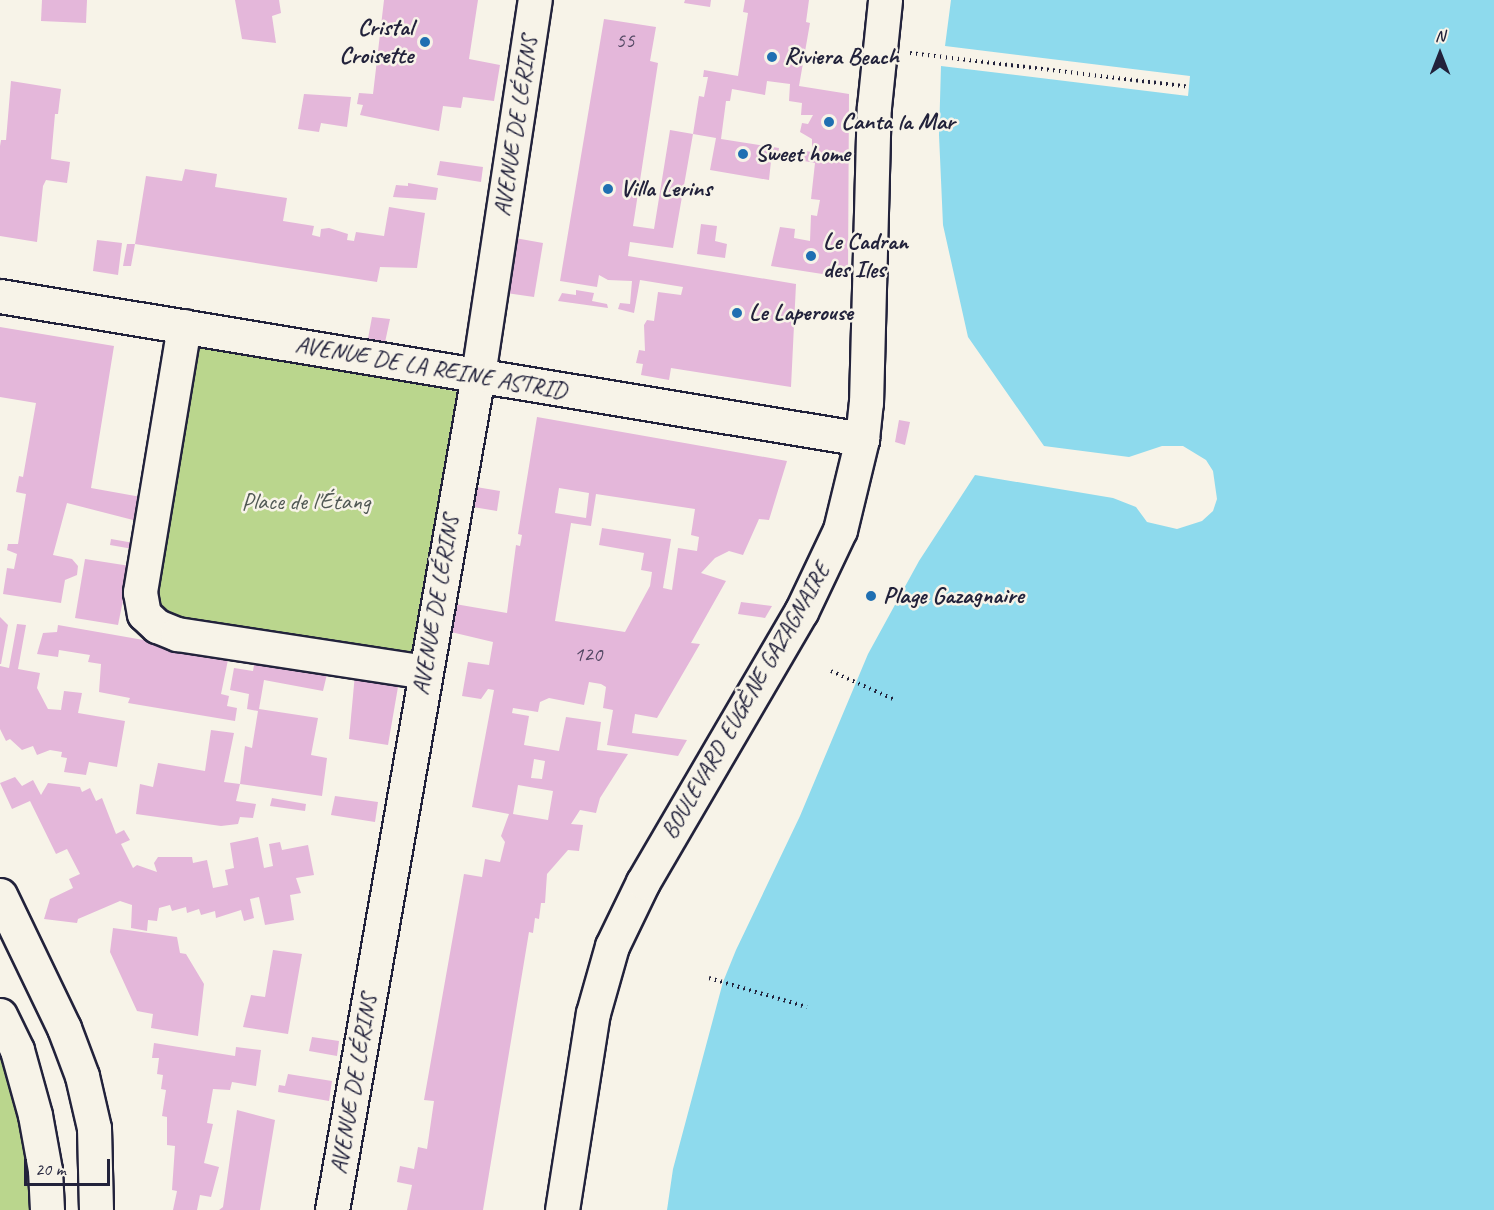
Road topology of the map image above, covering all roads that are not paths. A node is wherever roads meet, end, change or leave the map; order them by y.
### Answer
1 (535, 0) edge
2 (885, 0) edge
3 (0, 296) edge
4 (184, 326) junction
5 (477, 375) junction
6 (862, 439) junction
7 (424, 672) junction
8 (0, 895) edge
9 (0, 1015) edge
10 (47, 1210) edge
11 (96, 1210) edge
12 (332, 1210) edge
13 (562, 1210) edge

1 - 5 street, AVENUE DE LÉRINS
2 - 6 street, BOULEVARD EUGÈNE GAZAGNAIRE
3 - 4 street, AVENUE DE LA REINE ASTRID
4 - 5 street, AVENUE DE LA REINE ASTRID
4 - 7 street
5 - 6 street, AVENUE DE LA REINE ASTRID
5 - 7 street, AVENUE DE LÉRINS
6 - 13 street, BOULEVARD EUGÈNE GAZAGNAIRE
7 - 12 street, AVENUE DE LÉRINS
8 - 11 street
9 - 10 street

